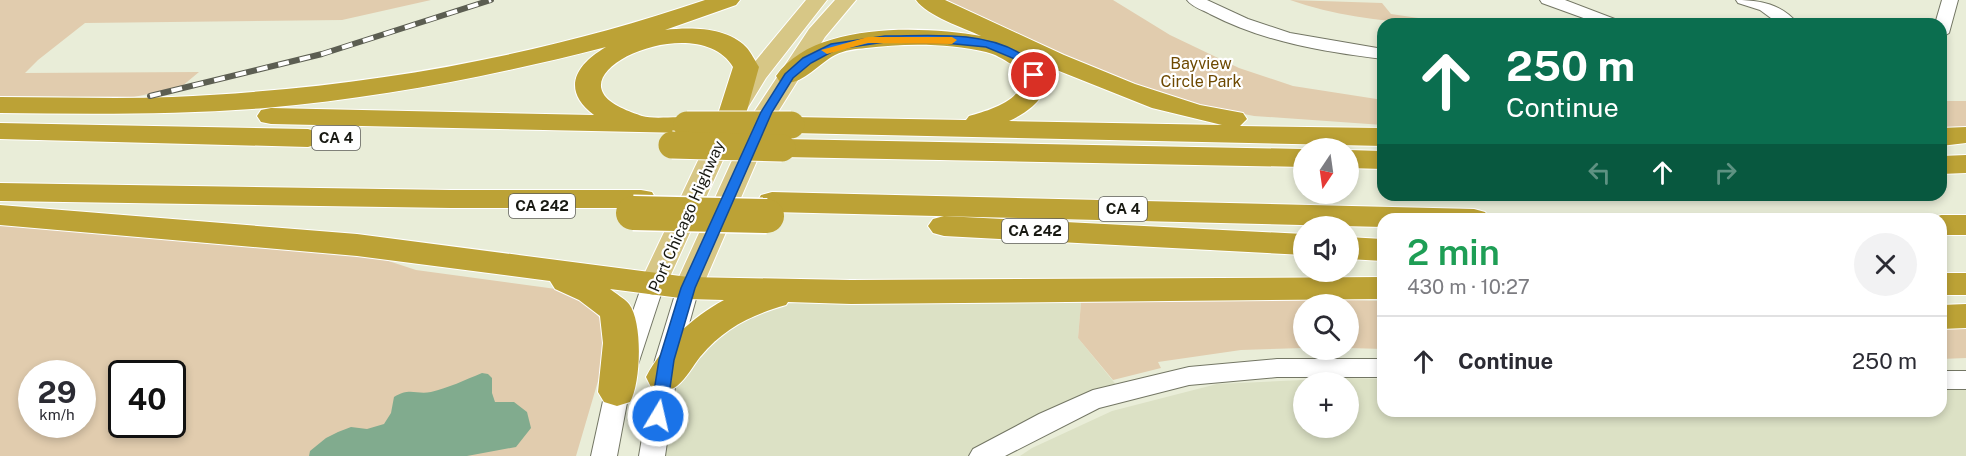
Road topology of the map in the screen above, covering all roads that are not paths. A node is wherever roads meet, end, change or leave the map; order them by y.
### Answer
1 (729, 0) edge
2 (817, 0) edge
3 (846, 0) edge
4 (928, 0) edge
5 (1195, 0) edge
6 (1548, 0) edge
7 (1744, 0) edge
8 (1950, 0) edge
9 (1966, 4) edge
10 (1601, 18) edge
11 (1782, 18) edge
12 (1945, 18) edge
13 (1377, 53) edge
14 (789, 76) junction
15 (0, 106) edge
16 (730, 119) junction
17 (900, 127) junction
18 (683, 130) junction
19 (0, 131) edge
20 (1377, 134) edge
21 (1377, 135) edge
22 (1966, 135) edge
23 (787, 137) junction
24 (1947, 137) edge
25 (1293, 158) edge
26 (1359, 159) edge
27 (1377, 160) edge
28 (1966, 164) edge
29 (1947, 165) edge
30 (0, 192) edge
31 (770, 209) junction
32 (0, 215) edge
33 (1377, 218) edge
34 (1947, 225) edge
35 (1966, 225) edge
36 (1293, 244) edge
37 (1359, 249) edge
38 (1377, 250) edge
39 (1966, 269) edge
40 (1947, 270) edge
41 (544, 271) junction
42 (1947, 284) edge
43 (1966, 284) edge
44 (653, 285) junction
45 (688, 288) junction
46 (1377, 288) edge
47 (1118, 291) junction
48 (851, 292) junction
49 (1377, 301) edge
50 (1966, 316) edge
51 (1947, 317) edge
52 (1377, 368) edge
53 (664, 376) junction
54 (1947, 380) edge
55 (1966, 380) edge
56 (617, 392) junction
57 (604, 456) edge
58 (652, 456) edge
59 (982, 456) edge

1 - 15 highway
2 - 16 main road, Port Chicago Highway
3 - 14 main road, Port Chicago Highway
4 - 20 highway
5 - 13 street
6 - 10 street
7 - 11 street
8 - 9 street
8 - 12 street
14 - 17 highway
14 - 45 main road, Port Chicago Highway
15 - 18 highway
16 - 18 highway, bridge
16 - 18 highway
16 - 23 highway, bridge
16 - 44 main road, Port Chicago Highway
17 - 21 highway
17 - 23 highway
18 - 19 highway, CA 4
18 - 23 highway, CA 4, bridge
22 - 24 highway
23 - 25 highway, CA 4
26 - 27 highway
28 - 29 highway
30 - 31 highway, CA 242, bridge
31 - 33 highway, CA 4
31 - 36 highway, CA 242
32 - 41 highway
34 - 35 highway
37 - 38 highway
39 - 40 highway
41 - 44 highway
41 - 56 highway
42 - 43 highway
44 - 45 highway
44 - 56 street, Port Chicago Highway
45 - 48 highway
45 - 53 street, Port Chicago Highway
46 - 47 highway
47 - 48 highway
47 - 49 highway
48 - 53 highway
50 - 51 highway
52 - 59 street
53 - 58 street, Port Chicago Highway
54 - 55 street
56 - 57 street, Port Chicago Highway

